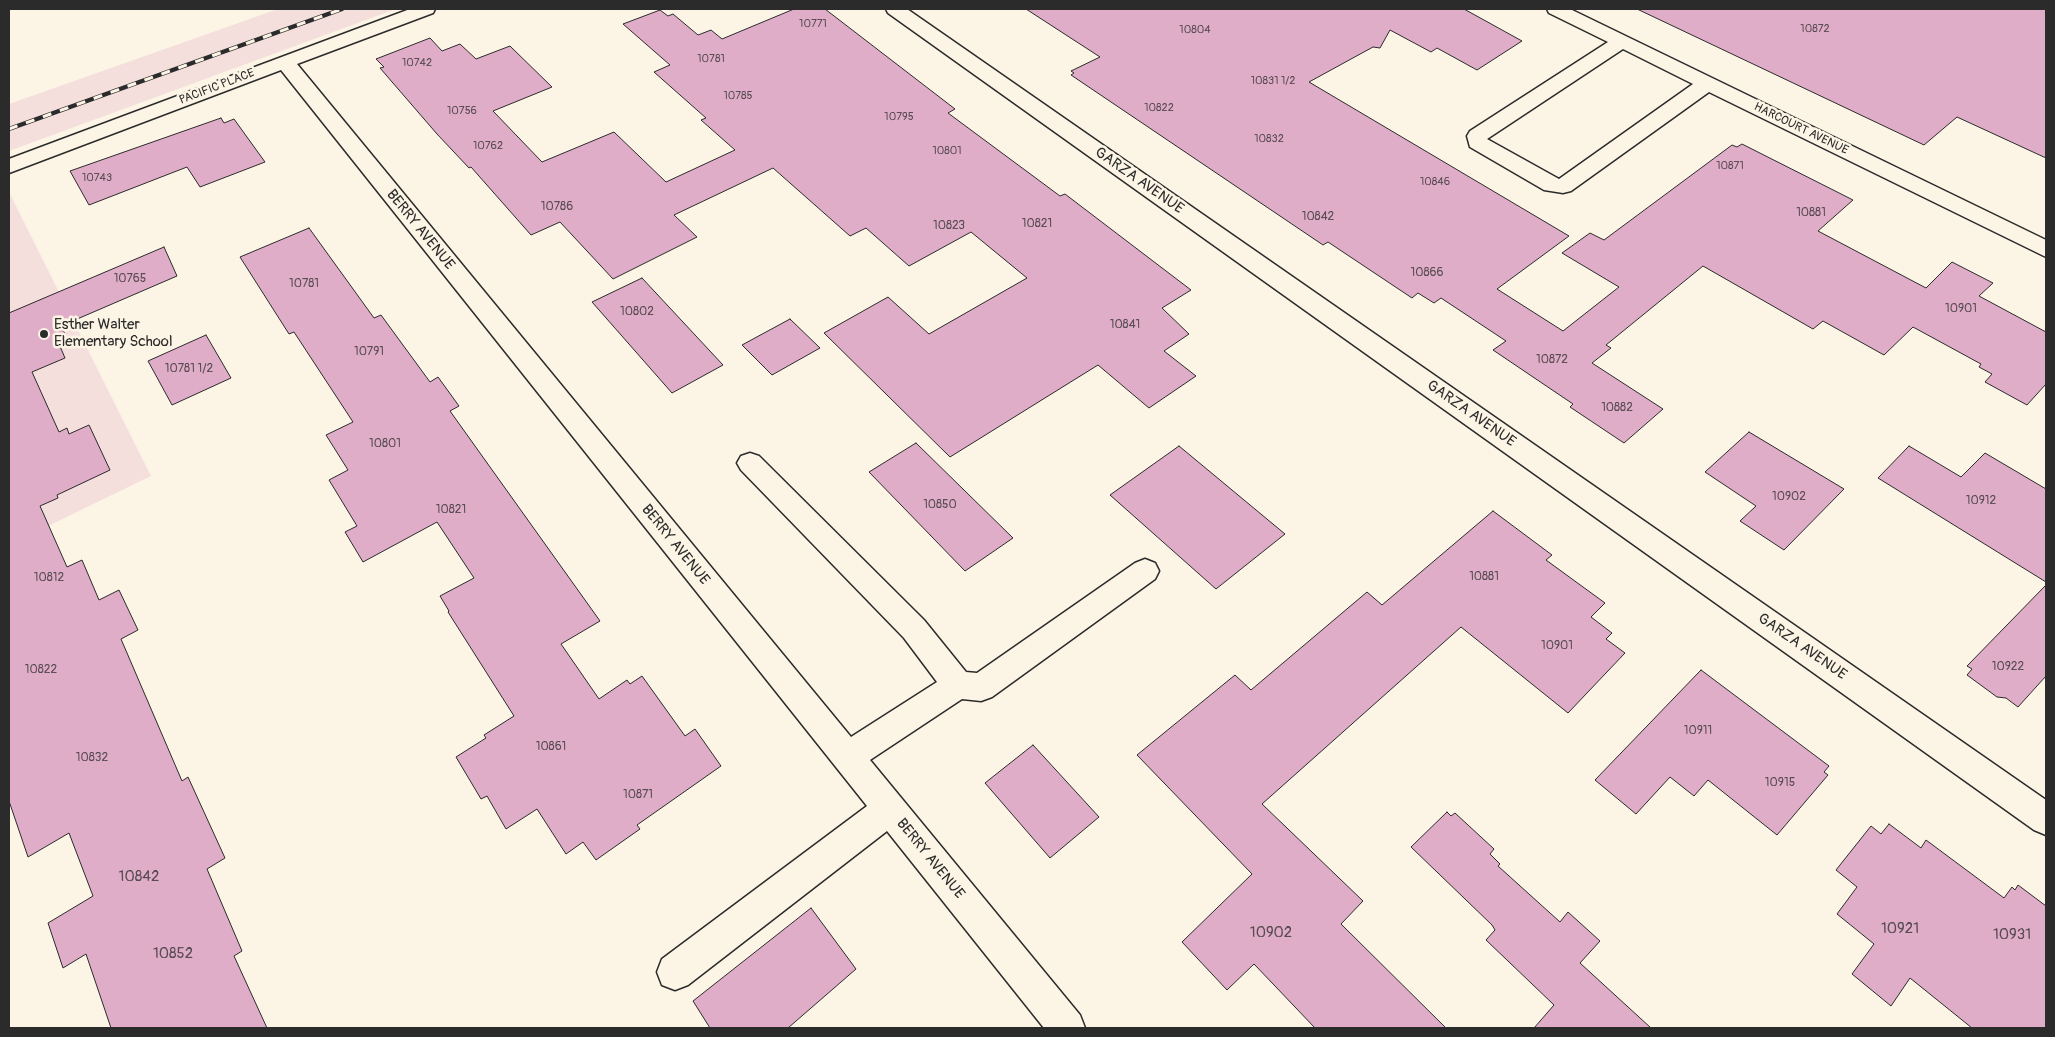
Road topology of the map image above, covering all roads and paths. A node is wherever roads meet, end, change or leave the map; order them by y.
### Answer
1 (426, 9) edge
2 (895, 9) edge
3 (1556, 9) edge
4 (1623, 41) junction
5 (284, 61) junction
6 (1708, 83) junction
7 (9, 166) edge
8 (2046, 250) edge
9 (750, 462) dead end
10 (1145, 571) dead end
11 (958, 686) junction
12 (848, 758) junction
13 (889, 809) junction
14 (2046, 819) edge
15 (675, 972) dead end
16 (1067, 1028) edge

1 - 5 street, PACIFIC PLACE
2 - 14 street, GARZA AVENUE
3 - 4 street, HARCOURT AVENUE
4 - 6 street, HARCOURT AVENUE
4 - 6 street
5 - 7 street, PACIFIC PLACE
5 - 12 street, BERRY AVENUE
6 - 8 street, HARCOURT AVENUE
9 - 11 street
10 - 11 street
11 - 12 street
12 - 13 street, BERRY AVENUE
13 - 15 street
13 - 16 street, BERRY AVENUE

